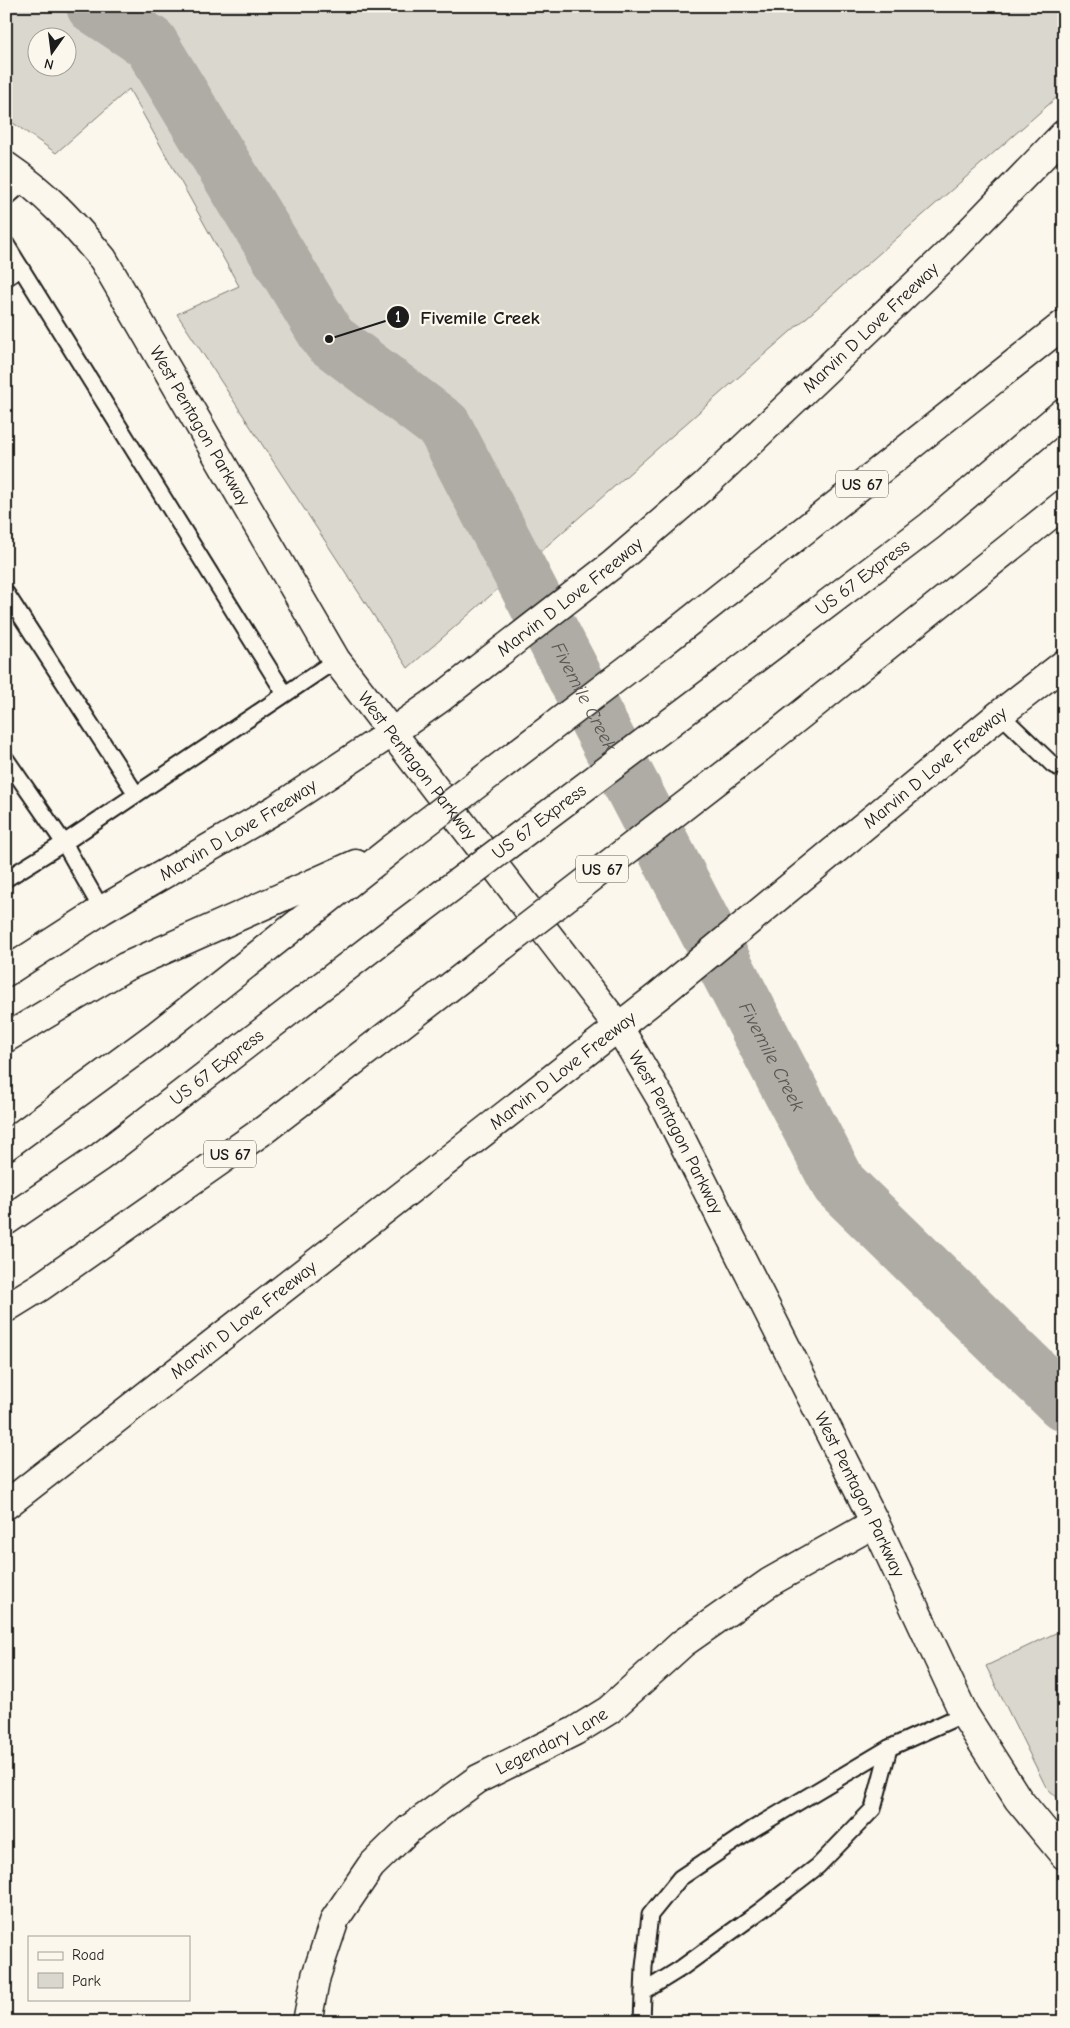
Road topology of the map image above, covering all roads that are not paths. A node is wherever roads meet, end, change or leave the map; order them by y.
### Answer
1 (1064, 134) edge
2 (17, 173) edge
3 (6, 198) edge
4 (6, 244) edge
5 (21, 268) junction
6 (6, 278) edge
7 (1064, 324) edge
8 (1064, 412) edge
9 (1064, 504) edge
10 (6, 593) edge
11 (336, 660) junction
12 (1064, 664) edge
13 (285, 694) junction
14 (1000, 714) junction
15 (391, 733) junction
16 (6, 759) edge
17 (1064, 770) edge
18 (136, 794) junction
19 (64, 843) junction
20 (393, 848) junction
21 (6, 879) edge
22 (102, 910) junction
23 (6, 972) edge
24 (618, 1026) junction
25 (6, 1038) edge
26 (6, 1146) edge
27 (6, 1221) edge
28 (40, 1287) junction
29 (6, 1308) edge
30 (6, 1319) edge
31 (6, 1505) edge
32 (875, 1523) junction
33 (964, 1714) junction
34 (889, 1748) junction
35 (1064, 1855) edge
36 (643, 1992) junction
37 (307, 2022) edge
38 (642, 2022) edge

1 - 15 main road, Marvin D Love Freeway
2 - 3 lane
2 - 11 main road, West Pentagon Parkway
4 - 5 lane
5 - 6 lane
5 - 13 lane
7 - 20 main road, US 67, bridge
8 - 27 main road, US 67 Express, bridge
9 - 28 main road, US 67, bridge
10 - 18 lane
11 - 13 lane
11 - 15 main road, West Pentagon Parkway
12 - 14 main road, Marvin D Love Freeway
13 - 18 lane
14 - 17 lane
14 - 24 main road, Marvin D Love Freeway
15 - 22 main road, Marvin D Love Freeway
15 - 24 main road, West Pentagon Parkway
16 - 19 lane
18 - 19 lane
19 - 21 lane
19 - 22 lane
20 - 25 main road
20 - 26 main road, US 67
22 - 23 main road, Marvin D Love Freeway
24 - 31 main road, Marvin D Love Freeway
24 - 32 main road, West Pentagon Parkway
28 - 29 main road, US 67
28 - 30 main road
32 - 33 main road, West Pentagon Parkway
32 - 37 main road, Legendary Lane
33 - 34 lane
33 - 35 main road, West Pentagon Parkway
34 - 36 lane
34 - 36 lane
36 - 38 lane

